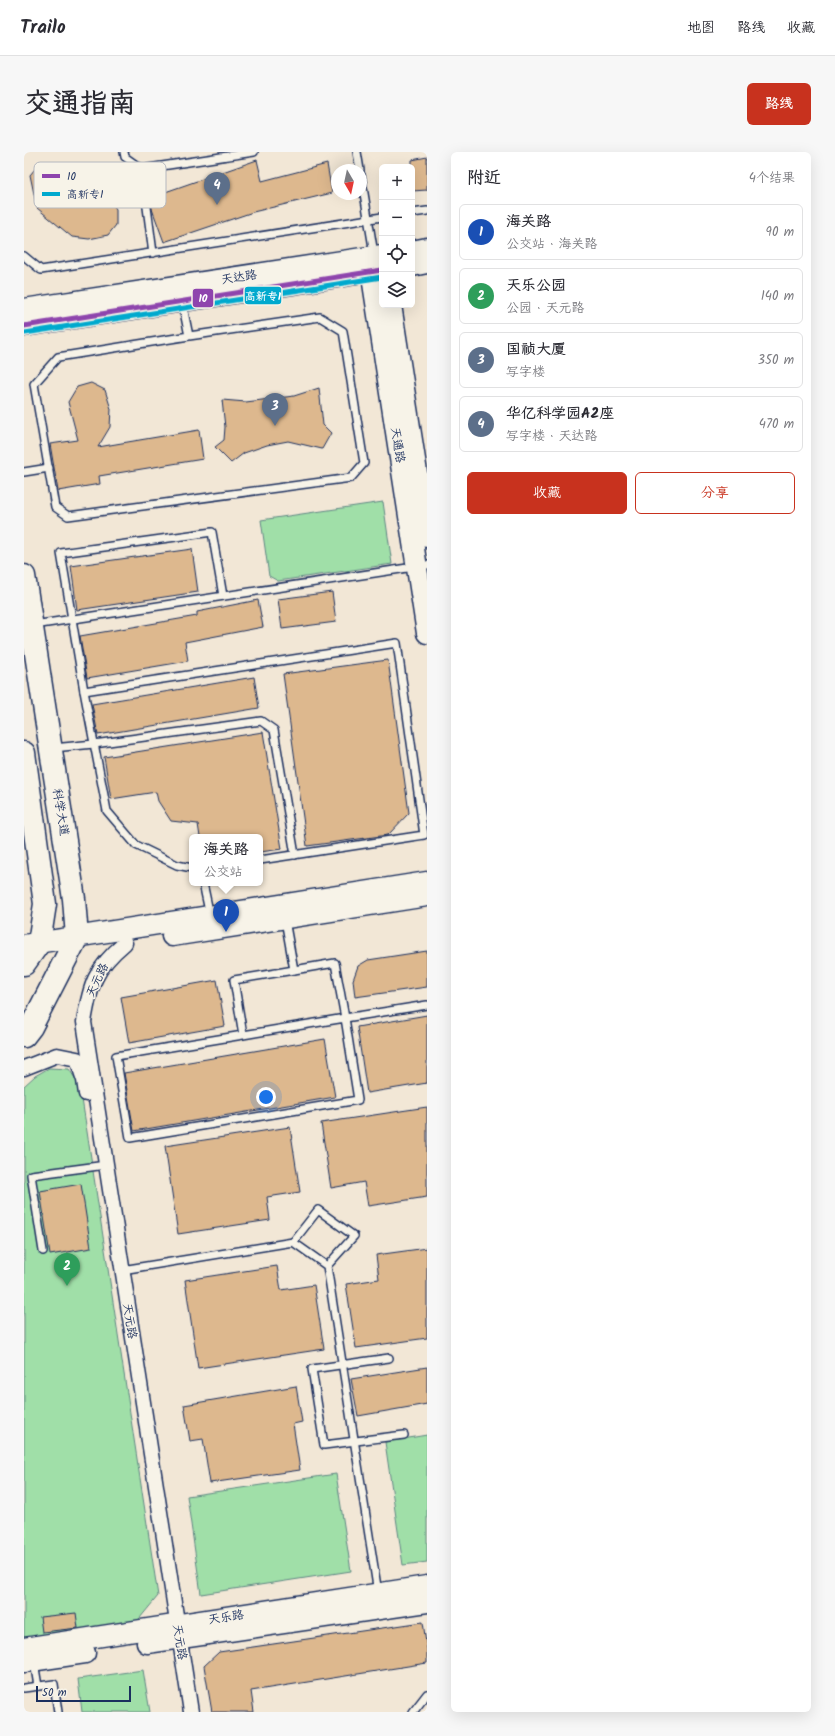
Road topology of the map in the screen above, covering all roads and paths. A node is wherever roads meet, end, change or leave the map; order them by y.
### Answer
1 (124, 152) edge
2 (254, 152) edge
3 (357, 152) edge
4 (132, 162) edge
5 (359, 164) edge
6 (166, 165) edge
7 (365, 200) edge
8 (147, 208) edge
9 (427, 211) edge
10 (415, 213) edge
11 (379, 217) edge
12 (368, 219) junction
13 (427, 248) edge
14 (415, 250) edge
15 (153, 253) junction
16 (24, 256) edge
17 (376, 262) edge
18 (427, 263) edge
19 (415, 265) edge
20 (181, 293) junction
21 (391, 308) edge
22 (24, 309) edge
23 (24, 326) edge
24 (189, 336) junction
25 (49, 468) junction
26 (24, 472) edge
27 (427, 537) edge
28 (422, 566) edge
29 (24, 576) edge
30 (223, 596) junction
31 (72, 619) junction
32 (32, 625) junction
33 (427, 633) edge
34 (84, 690) junction
35 (94, 744) junction
36 (51, 748) junction
37 (24, 754) edge
38 (295, 855) junction
39 (263, 860) edge
40 (189, 867) edge
41 (427, 882) edge
42 (203, 886) edge
43 (427, 896) edge
44 (210, 916) junction
45 (285, 918) junction
46 (125, 943) junction
47 (73, 944) junction
48 (28, 954) edge
49 (294, 970) junction
50 (427, 1005) edge
51 (345, 1018) junction
52 (243, 1035) junction
53 (24, 1036) edge
54 (24, 1068) edge
55 (102, 1166) junction
56 (293, 1242) junction
57 (43, 1251) dead end
58 (327, 1266) junction
59 (122, 1270) junction
60 (389, 1358) dead end
61 (343, 1365) junction
62 (404, 1435) dead end
63 (355, 1441) junction
64 (427, 1586) edge
65 (378, 1593) junction
66 (427, 1602) edge
67 (173, 1632) junction
68 (29, 1654) edge
69 (38, 1686) junction
70 (24, 1688) edge
71 (427, 1694) edge
72 (58, 1712) edge
73 (182, 1712) edge
74 (191, 1712) edge
75 (413, 1712) edge

1 - 4 lane
2 - 6 lane
3 - 5 lane
7 - 12 lane
8 - 15 lane
9 - 10 lane
11 - 12 lane
12 - 15 lane
12 - 17 lane
13 - 14 street
15 - 16 lane
17 - 20 street, 天达路
17 - 28 street, 天通路
18 - 19 street
20 - 22 street, 天达路
20 - 23 street, 天达路
20 - 24 lane
21 - 27 street, 天通路
24 - 25 lane
24 - 25 lane
25 - 26 lane
28 - 30 lane
28 - 33 street, 天通路
29 - 32 main road, 科学大道
30 - 31 lane
30 - 31 lane
31 - 32 lane
31 - 34 lane
32 - 36 main road, 科学大道
34 - 35 lane
34 - 38 lane
35 - 36 lane
35 - 38 lane
35 - 40 lane
36 - 47 main road, 科学大道
37 - 48 main road
38 - 39 lane
41 - 44 street
42 - 44 lane
43 - 45 street
44 - 47 street
45 - 46 street
45 - 49 lane
46 - 47 street
46 - 55 street, 天元路
47 - 48 street
47 - 53 main road
49 - 51 lane
49 - 52 lane
50 - 51 lane
51 - 52 lane
51 - 52 lane
54 - 55 street, 天元路
55 - 57 lane
55 - 59 street, 天元路
55 - 67 street, 天元路
56 - 58 lane
56 - 58 lane
56 - 59 lane
58 - 61 lane
59 - 67 street, 天元路
60 - 61 lane
61 - 63 lane
61 - 63 lane
62 - 63 lane
63 - 65 lane
64 - 65 street, 天乐路
65 - 67 street, 天乐路
66 - 67 street, 天乐路
67 - 68 street, 天乐路
67 - 73 street, 天元路
67 - 74 street, 天元路
68 - 69 lane
69 - 70 lane
69 - 72 lane
71 - 75 lane

